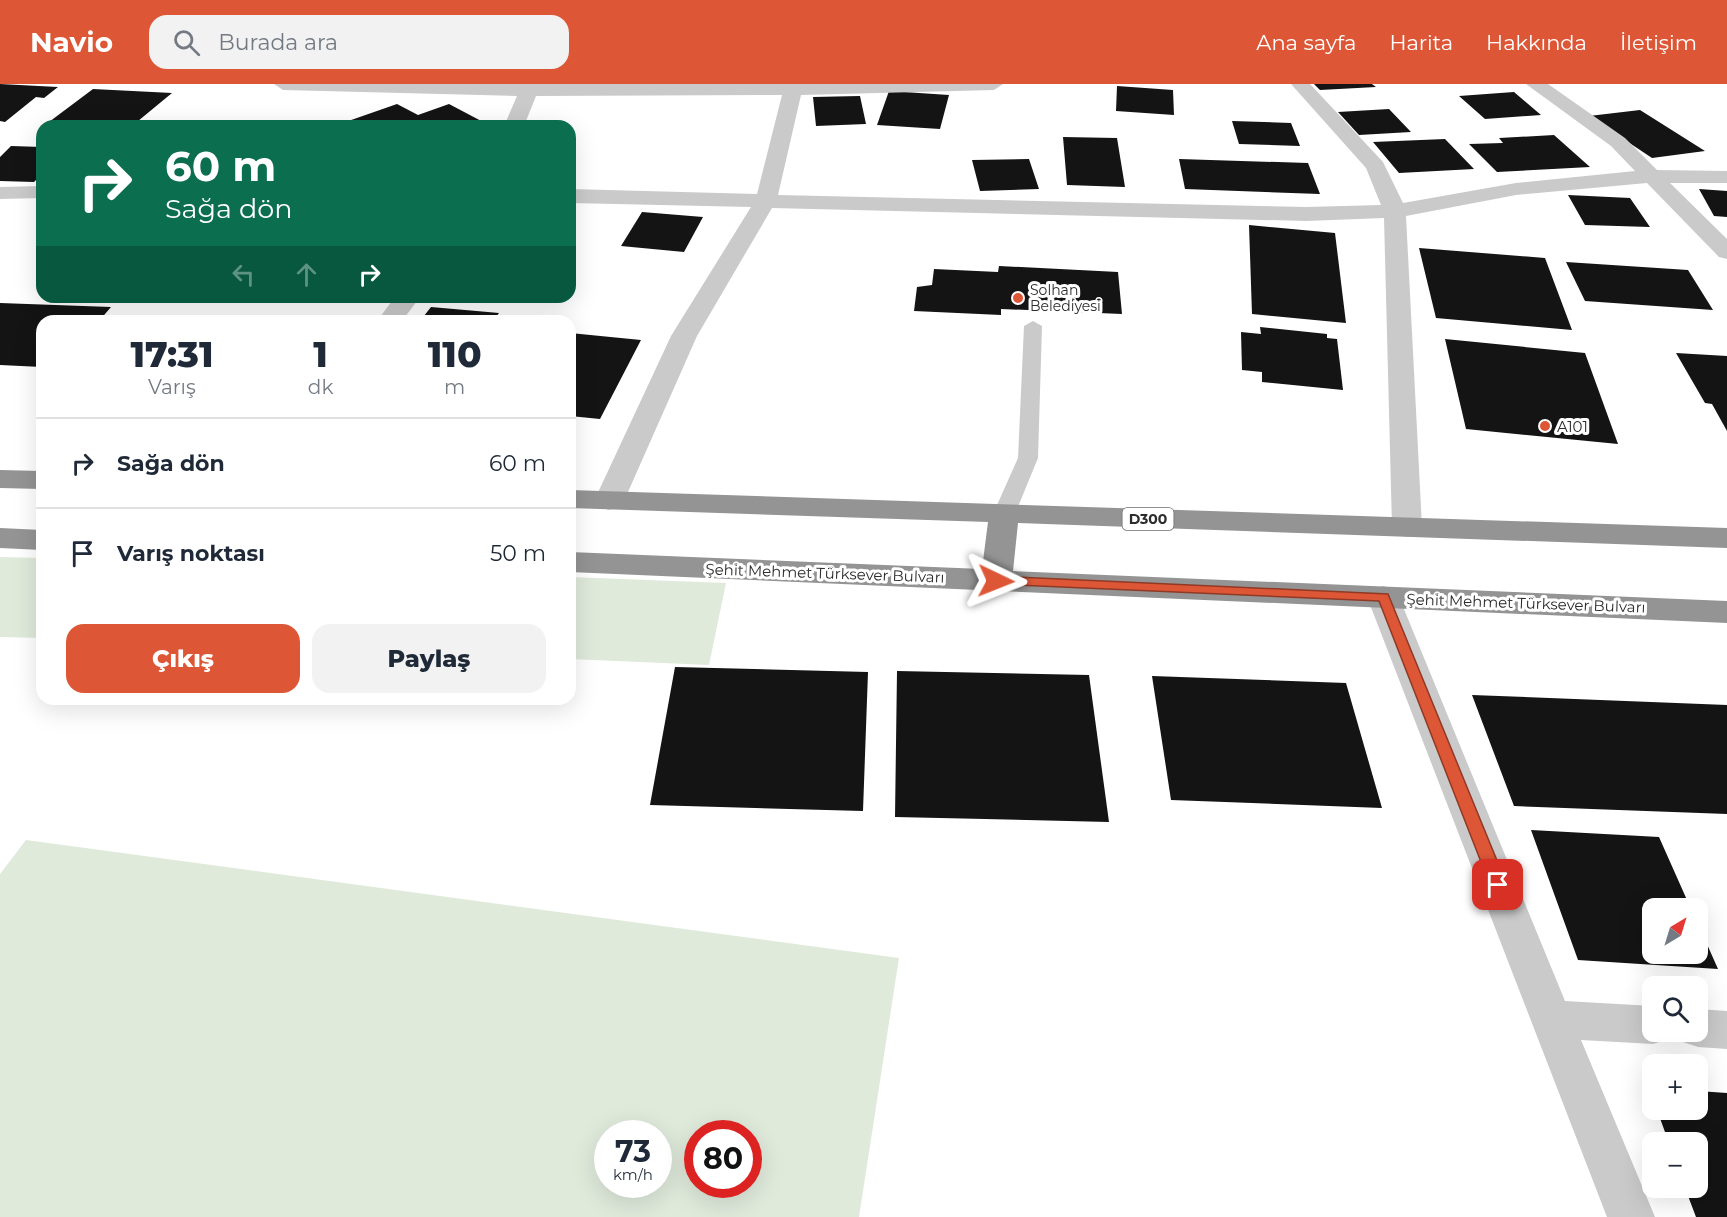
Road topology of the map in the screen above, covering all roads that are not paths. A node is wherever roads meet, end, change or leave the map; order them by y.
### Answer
1 (283, 84) edge
2 (994, 84) edge
3 (1300, 84) edge
4 (1535, 84) edge
5 (529, 87) edge
6 (793, 87) edge
7 (516, 120) edge
8 (1653, 176) junction
9 (1727, 177) edge
10 (36, 192) edge
11 (0, 193) edge
12 (576, 196) edge
13 (766, 200) junction
14 (1395, 211) junction
15 (1727, 252) edge
16 (403, 303) edge
17 (394, 315) edge
18 (1033, 326) dead end
19 (0, 479) edge
20 (36, 480) edge
21 (576, 499) edge
22 (609, 501) junction
23 (1004, 514) junction
24 (1407, 527) junction
25 (0, 538) edge
26 (1727, 538) edge
27 (36, 540) edge
28 (576, 562) edge
29 (996, 581) junction
30 (1383, 597) junction
31 (1727, 612) edge
32 (1552, 1018) junction
33 (1642, 1024) edge
34 (1708, 1029) edge
35 (1727, 1030) edge
36 (1631, 1217) edge

1 - 5 street
2 - 6 street
3 - 14 street
4 - 8 street
5 - 6 street
5 - 7 street
6 - 13 street
8 - 9 street
8 - 14 street
8 - 15 street
10 - 11 street
12 - 13 street
13 - 14 street
13 - 22 street
14 - 24 street
16 - 17 street
18 - 23 lane
19 - 20 highway
21 - 22 highway, D300
22 - 23 highway, D300
23 - 24 highway, D300
23 - 29 highway
24 - 26 highway, D300
25 - 27 highway
28 - 29 highway, Şehit Mehmet Türksever Bulvarı
29 - 30 highway, Şehit Mehmet Türksever Bulvarı
30 - 31 highway, Şehit Mehmet Türksever Bulvarı
30 - 32 street
32 - 33 street
32 - 36 street
34 - 35 street

